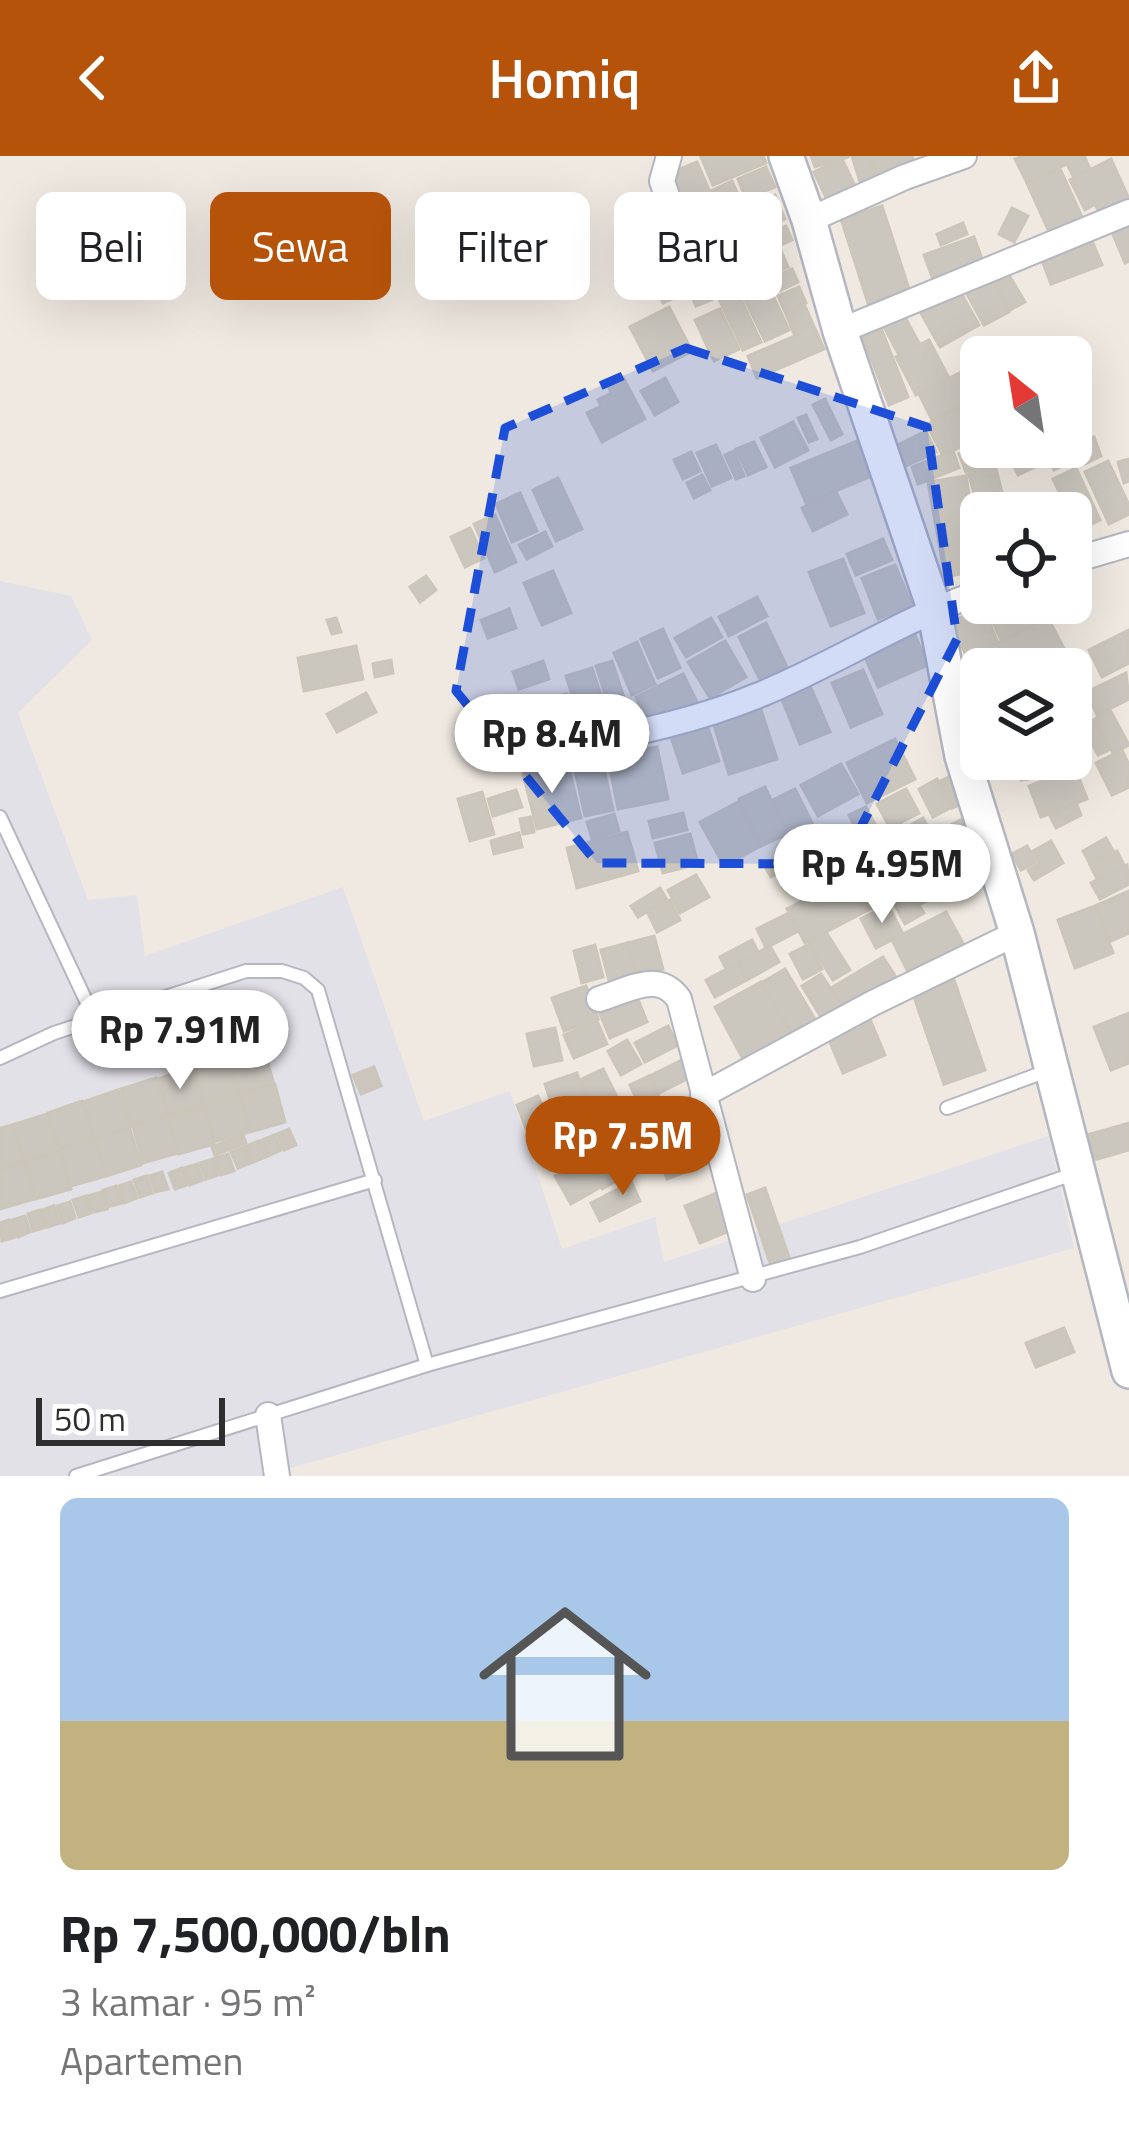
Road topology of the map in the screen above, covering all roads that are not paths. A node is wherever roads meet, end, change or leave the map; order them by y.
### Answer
1 (669, 156) edge
2 (786, 156) edge
3 (964, 156) edge
4 (666, 192) edge
5 (1129, 212) edge
6 (809, 220) junction
7 (840, 331) junction
8 (1129, 544) edge
9 (1092, 555) edge
10 (960, 599) edge
11 (934, 608) junction
12 (560, 745) dead end
13 (0, 818) edge
14 (1017, 933) junction
15 (599, 999) dead end
16 (95, 1020) junction
17 (0, 1058) edge
18 (1053, 1068) junction
19 (703, 1095) junction
20 (947, 1108) dead end
21 (1077, 1172) junction
22 (376, 1180) junction
23 (753, 1279) junction
24 (0, 1291) edge
25 (428, 1365) junction
26 (1129, 1371) edge
27 (268, 1415) junction
28 (76, 1476) edge
29 (277, 1476) edge

1 - 4 street
2 - 6 street
3 - 6 street
5 - 7 street
6 - 7 street
7 - 11 street
8 - 9 street
10 - 11 street
11 - 12 street
11 - 14 street
13 - 16 lane
14 - 18 street
14 - 19 street
15 - 19 street
16 - 17 lane
16 - 22 lane
18 - 20 lane
18 - 21 street
19 - 23 street
21 - 23 lane
21 - 26 street
22 - 24 lane
22 - 25 lane
23 - 25 lane
25 - 27 lane
27 - 28 lane
27 - 29 street

